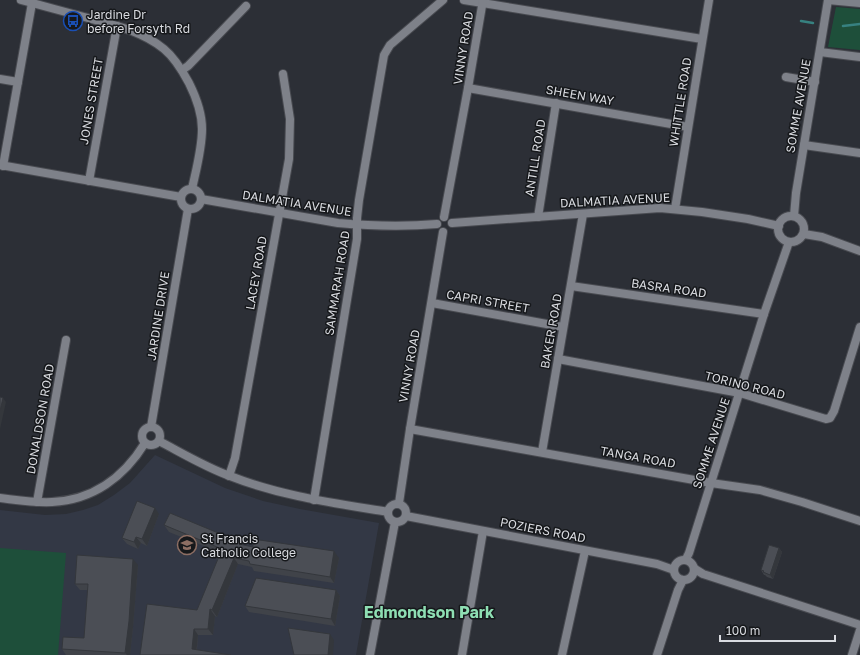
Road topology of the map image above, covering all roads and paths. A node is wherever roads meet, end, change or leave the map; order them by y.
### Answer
1 (21, 0) edge
2 (443, 0) edge
3 (464, 0) edge
4 (709, 0) edge
5 (828, 0) edge
6 (482, 1) edge
7 (32, 3) junction
8 (860, 4) edge
9 (245, 5) edge
10 (117, 26) junction
11 (702, 39) junction
12 (820, 52) junction
13 (860, 57) edge
14 (182, 70) junction
15 (283, 74) dead end
16 (786, 78) dead end
17 (0, 79) edge
18 (18, 82) junction
19 (815, 82) junction
20 (468, 88) junction
21 (556, 103) junction
22 (688, 127) junction
23 (804, 144) junction
24 (860, 154) edge
25 (1, 166) edge
26 (89, 181) junction
27 (192, 189) junction
28 (181, 197) junction
29 (201, 199) junction
30 (188, 208) junction
31 (675, 209) junction
32 (279, 213) junction
33 (583, 214) junction
34 (794, 216) junction
35 (444, 217) junction
36 (538, 217) junction
37 (452, 223) junction
38 (437, 224) junction
39 (357, 225) junction
40 (778, 226) junction
41 (443, 232) junction
42 (804, 234) junction
43 (789, 242) junction
44 (860, 251) edge
45 (570, 286) junction
46 (432, 303) junction
47 (764, 314) junction
48 (563, 327) junction
49 (860, 327) edge
50 (66, 340) dead end
51 (558, 359) junction
52 (740, 393) junction
53 (151, 427) junction
54 (410, 429) junction
55 (159, 441) junction
56 (145, 443) junction
57 (542, 452) junction
58 (229, 476) junction
59 (712, 483) junction
60 (0, 498) edge
61 (314, 500) junction
62 (37, 502) junction
63 (399, 503) junction
64 (388, 512) junction
65 (406, 516) junction
66 (860, 521) edge
67 (395, 522) junction
68 (483, 530) junction
69 (585, 551) junction
70 (686, 559) junction
71 (694, 569) junction
72 (674, 570) junction
73 (683, 580) junction
74 (860, 625) edge
75 (860, 630) edge
76 (370, 655) edge
77 (462, 655) edge
78 (562, 655) edge
79 (657, 655) edge
80 (852, 655) edge

1 - 7 street
2 - 39 street, SAMMARAH ROAD
3 - 6 street
4 - 11 street, WHITTLE ROAD
5 - 8 street
5 - 12 street, SOMME AVENUE
6 - 11 street
6 - 20 street, VINNY ROAD
7 - 10 street
7 - 18 street
9 - 14 street
10 - 14 street
10 - 26 street, JONES STREET
11 - 22 street, WHITTLE ROAD
12 - 13 street
12 - 19 street, SOMME AVENUE
14 - 27 street
15 - 32 street, LACEY ROAD
16 - 19 street
17 - 18 street
18 - 25 street
19 - 23 street, SOMME AVENUE
20 - 21 street, SHEEN WAY
20 - 35 street, VINNY ROAD
21 - 22 street, SHEEN WAY
21 - 36 street, ANTILL ROAD
22 - 31 street, WHITTLE ROAD
23 - 24 street
23 - 34 street, SOMME AVENUE
25 - 26 street
26 - 28 street
27 - 28 street
27 - 29 street
28 - 30 street
29 - 30 street
29 - 32 street, DALMATIA AVENUE
30 - 53 street, JARDINE DRIVE
31 - 33 street, DALMATIA AVENUE
31 - 40 street, DALMATIA AVENUE
32 - 39 street, DALMATIA AVENUE
32 - 58 street, LACEY ROAD
33 - 36 street, DALMATIA AVENUE
33 - 45 street, BAKER ROAD
34 - 40 street
34 - 42 street
35 - 37 street
35 - 38 street
36 - 37 street, DALMATIA AVENUE
37 - 41 street
38 - 39 street, DALMATIA AVENUE
38 - 41 street
39 - 61 street, SAMMARAH ROAD
40 - 43 street
41 - 46 street, VINNY ROAD
42 - 43 street
42 - 44 street
43 - 47 street, SOMME AVENUE
45 - 47 street, BASRA ROAD
45 - 48 street, BAKER ROAD
46 - 48 street, CAPRI STREET
46 - 54 street, VINNY ROAD
47 - 52 street, SOMME AVENUE
48 - 51 street, BAKER ROAD
49 - 52 street, TORINO ROAD
50 - 62 street, DONALDSON ROAD
51 - 52 street, TORINO ROAD
51 - 57 street, BAKER ROAD
52 - 59 street, SOMME AVENUE
53 - 55 street
53 - 56 street
54 - 57 street, TANGA ROAD
54 - 63 street, VINNY ROAD
55 - 56 street
55 - 58 street
56 - 62 street
57 - 59 street, TANGA ROAD
58 - 61 street
59 - 66 street, TANGA ROAD
59 - 70 street, SOMME AVENUE
60 - 62 street
61 - 64 street
63 - 64 street
63 - 65 street
64 - 67 street
65 - 67 street
65 - 68 street, POZIERS ROAD
67 - 76 street
68 - 69 street, POZIERS ROAD
68 - 77 street
69 - 72 street, POZIERS ROAD
69 - 78 street
70 - 71 street
70 - 72 street
71 - 73 street
71 - 74 street
72 - 73 street
73 - 79 street
75 - 80 street

